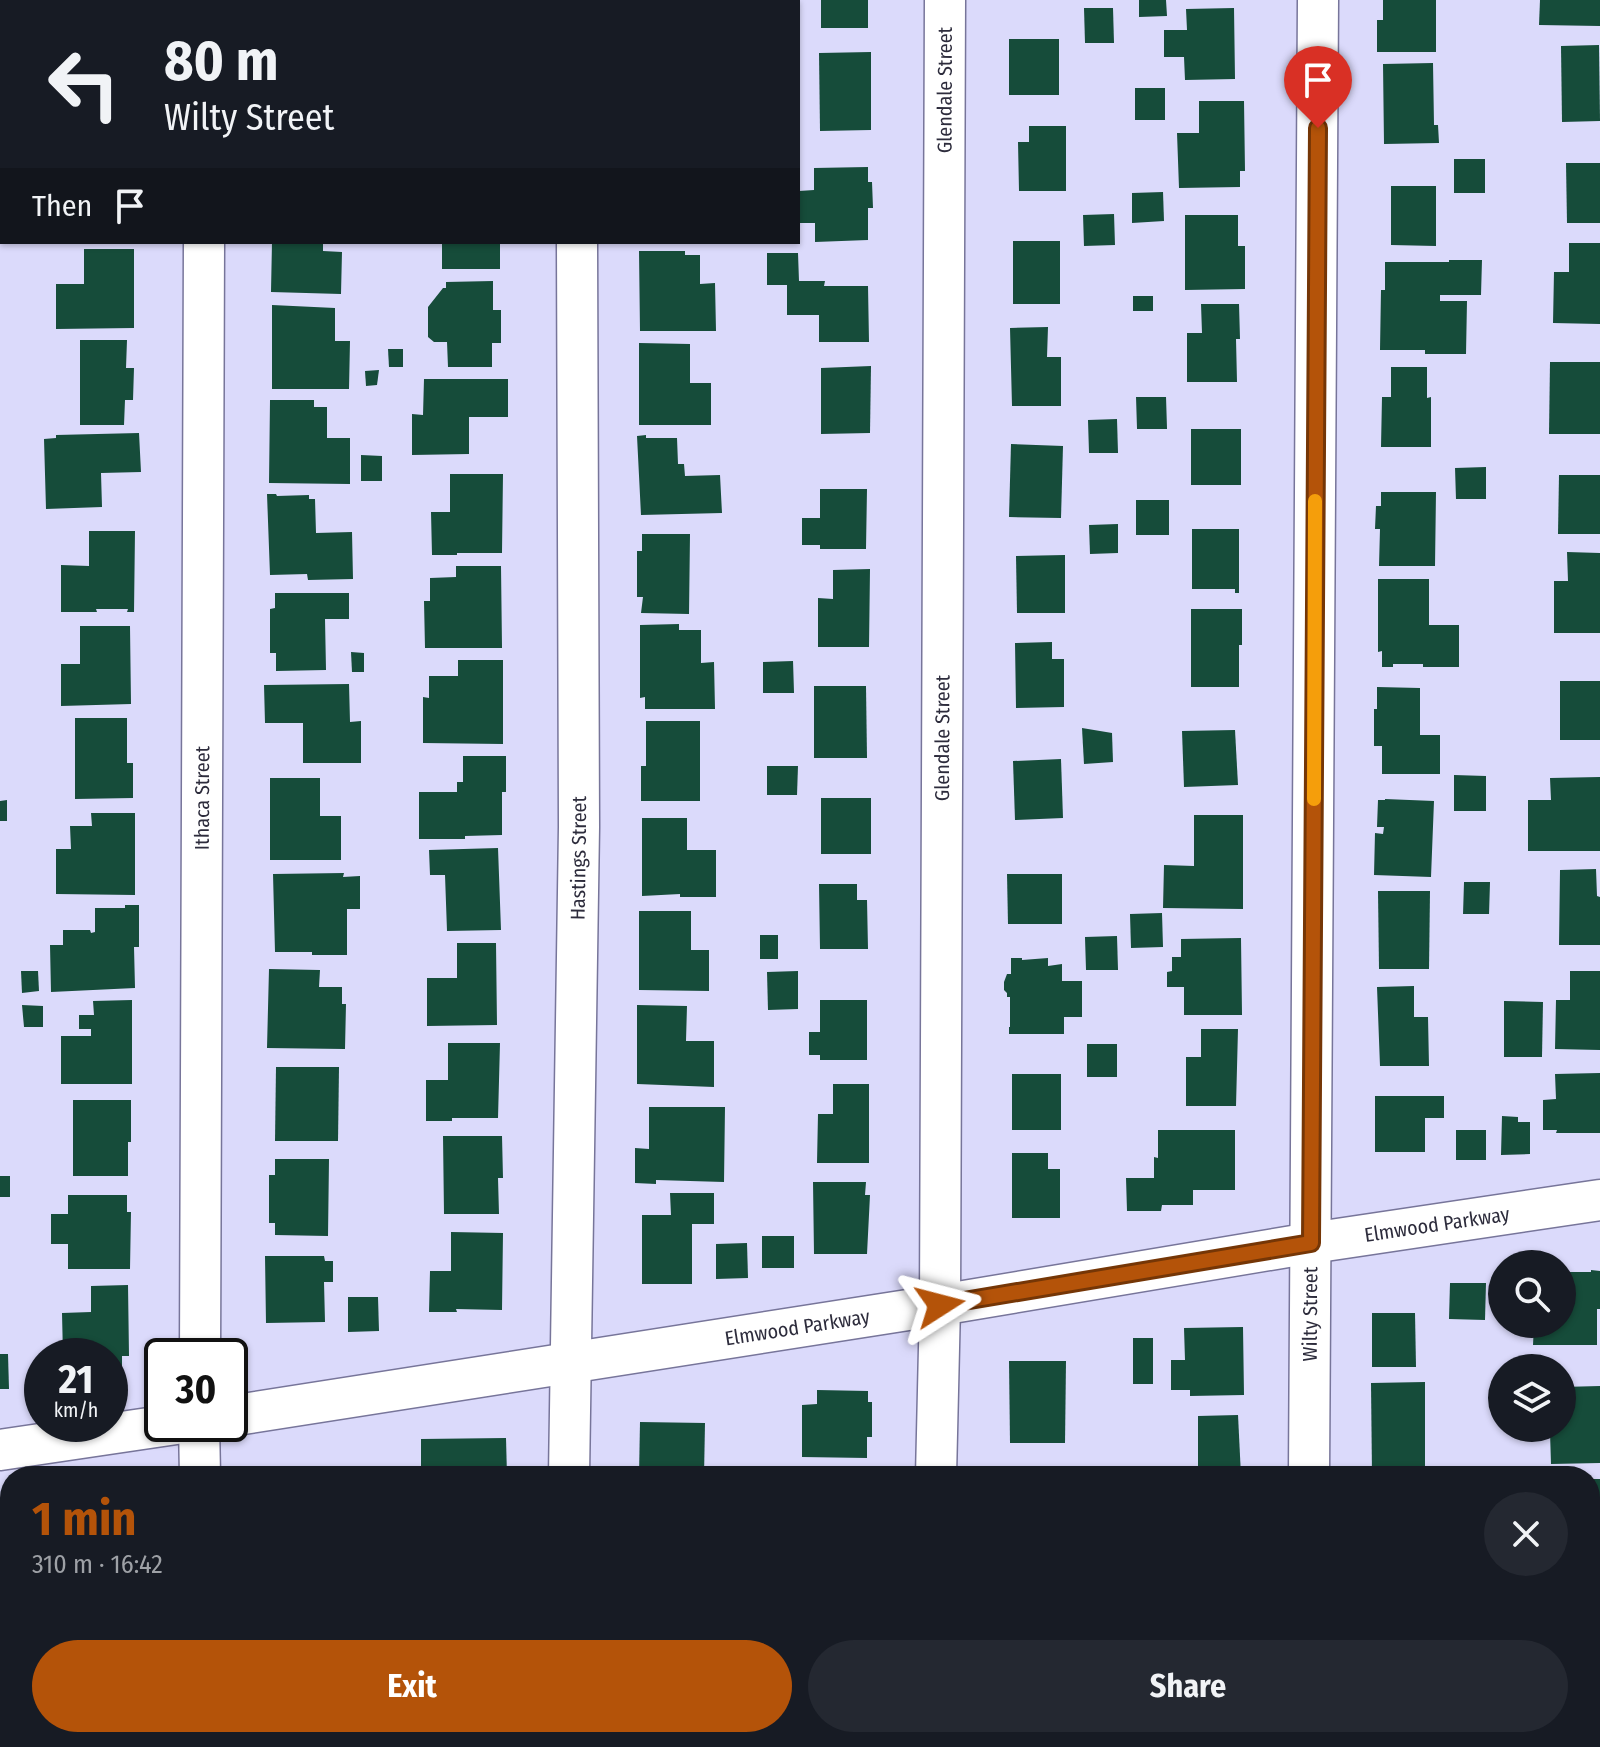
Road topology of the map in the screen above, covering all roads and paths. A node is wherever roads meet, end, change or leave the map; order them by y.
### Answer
1 (945, 0) edge
2 (1318, 0) edge
3 (204, 244) edge
4 (577, 244) edge
5 (1600, 1200) edge
6 (1311, 1243) junction
7 (940, 1305) junction
8 (200, 1338) edge
9 (569, 1363) junction
10 (248, 1413) edge
11 (144, 1429) edge
12 (199, 1442) edge
13 (0, 1450) edge
14 (200, 1466) edge
15 (569, 1466) edge
16 (936, 1466) edge
17 (1309, 1466) edge

1 - 7 street, Glendale Street
2 - 6 street, Wilty Street
3 - 8 street, Ithaca Street
4 - 9 street, Hastings Street
5 - 6 street, Elmwood Parkway
6 - 7 street, Elmwood Parkway
6 - 17 street, Wilty Street
7 - 9 street, Elmwood Parkway
7 - 16 street, Glendale Street
9 - 10 street, Elmwood Parkway
9 - 15 street, Hastings Street
11 - 13 street
12 - 14 street

